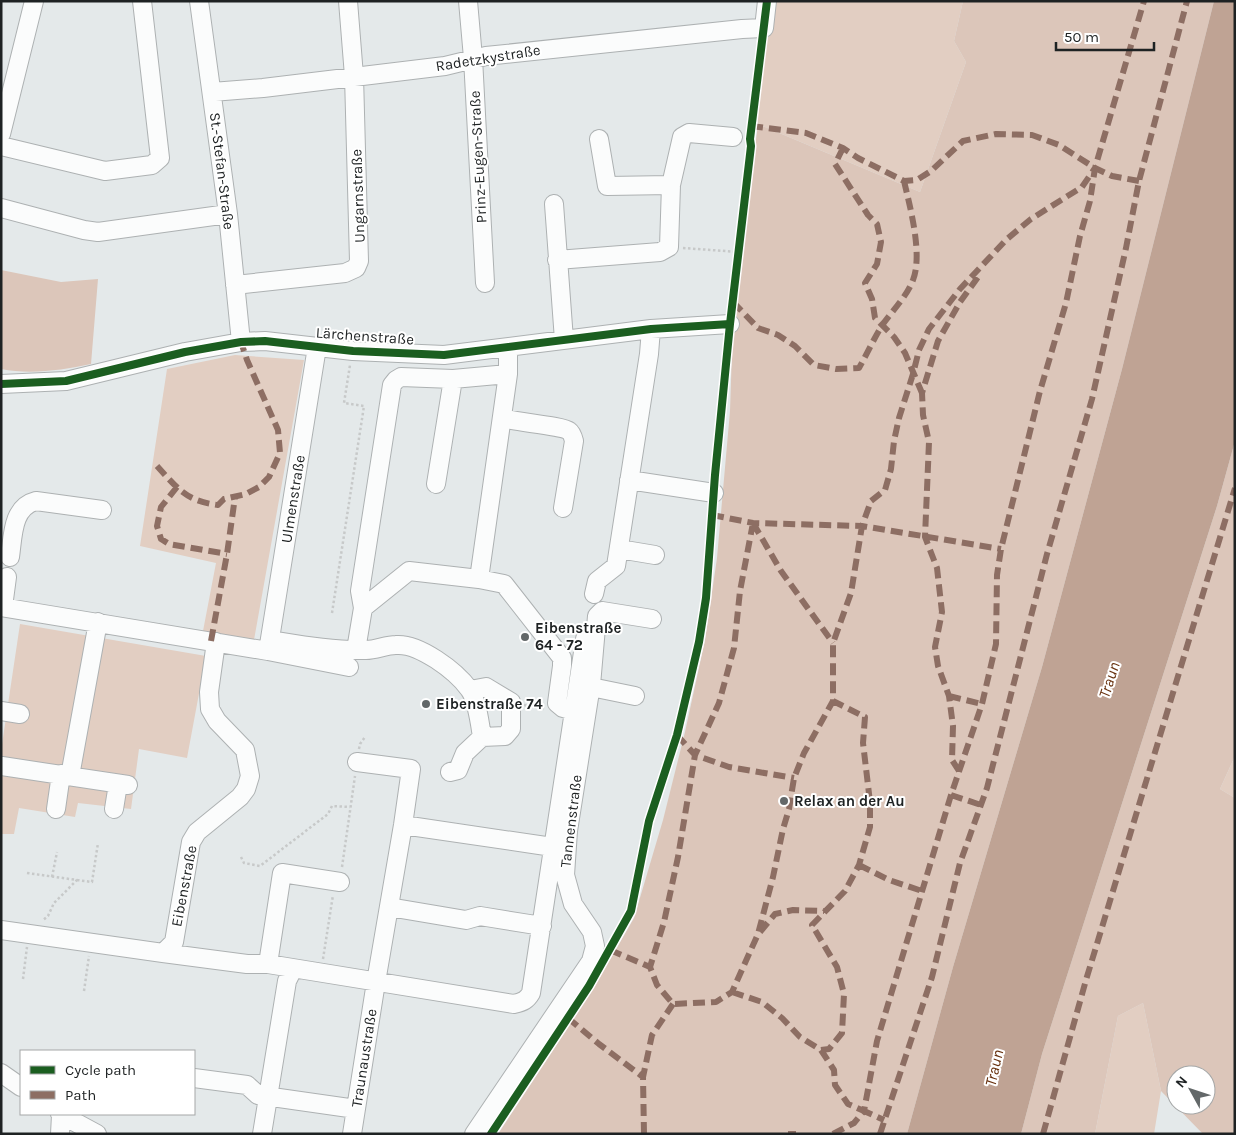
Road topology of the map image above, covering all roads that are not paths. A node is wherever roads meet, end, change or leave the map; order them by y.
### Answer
1 (34, 1) edge
2 (142, 1) edge
3 (200, 1) edge
4 (348, 1) edge
5 (468, 1) edge
6 (767, 1) edge
7 (473, 58) junction
8 (354, 76) junction
9 (212, 92) junction
10 (1, 134) edge
11 (733, 137) dead end
12 (598, 138) dead end
13 (1, 146) edge
14 (671, 185) junction
15 (554, 204) dead end
16 (1, 208) edge
17 (228, 214) junction
18 (558, 260) junction
19 (485, 283) dead end
20 (235, 285) junction
21 (730, 324) dead end
22 (651, 329) junction
23 (564, 340) junction
24 (241, 342) junction
25 (317, 347) junction
26 (508, 348) junction
27 (508, 374) junction
28 (453, 379) junction
29 (1, 384) edge
30 (503, 411) junction
31 (629, 480) junction
32 (436, 484) dead end
33 (714, 493) dead end
34 (563, 508) dead end
35 (102, 510) dead end
36 (619, 549) junction
37 (654, 555) dead end
38 (10, 557) dead end
39 (7, 577) dead end
40 (479, 579) junction
41 (594, 594) dead end
42 (2, 607) edge
43 (363, 608) junction
44 (652, 619) dead end
45 (98, 622) junction
46 (597, 624) junction
47 (216, 642) junction
48 (269, 645) junction
49 (356, 650) junction
50 (349, 667) dead end
51 (591, 687) junction
52 (470, 690) junction
53 (635, 696) dead end
54 (1, 711) edge
55 (573, 711) junction
56 (20, 714) dead end
57 (482, 737) junction
58 (357, 762) road end
59 (2, 766) edge
60 (450, 772) dead end
61 (66, 775) junction
62 (56, 809) dead end
63 (114, 809) dead end
64 (403, 825) junction
65 (560, 848) junction
66 (340, 882) road end
67 (389, 907) junction
68 (542, 926) junction
69 (1, 930) edge
70 (163, 953) junction
71 (268, 964) junction
72 (290, 975) junction
73 (376, 982) junction
74 (1, 1073) edge
75 (195, 1078) edge
76 (20, 1086) edge
77 (268, 1096) junction
78 (356, 1109) junction
79 (61, 1115) edge
80 (63, 1115) edge
81 (60, 1134) edge
82 (97, 1134) edge
83 (262, 1134) edge
84 (352, 1134) edge
85 (474, 1134) edge

1 - 10 street
2 - 13 street
3 - 9 street, St.-Stefan-Straße
4 - 8 street, Ungarnstraße
5 - 7 street, Prinz-Eugen-Straße
6 - 7 street, Radetzkystraße
7 - 8 street, Radetzkystraße
7 - 19 street, Prinz-Eugen-Straße
8 - 9 street, Radetzkystraße
8 - 20 street, Ungarnstraße
9 - 17 street, St.-Stefan-Straße
11 - 14 street
12 - 14 street
14 - 18 street
15 - 18 street
16 - 17 street
17 - 20 street, St.-Stefan-Straße
18 - 23 street
20 - 24 street, St.-Stefan-Straße
21 - 22 street, Lärchenstraße
22 - 23 street, Lärchenstraße
22 - 31 street
23 - 26 street, Lärchenstraße
24 - 25 street, Lärchenstraße
24 - 29 street, Lärchenstraße
25 - 26 street, Lärchenstraße
25 - 48 street, Ulmenstraße
26 - 27 street
27 - 28 street
27 - 30 street
28 - 32 street
28 - 43 street
30 - 34 street
30 - 40 street
31 - 33 street
31 - 36 street
35 - 38 street
36 - 37 street
36 - 41 street
39 - 42 street
40 - 43 street
40 - 55 street
42 - 45 street
43 - 49 street
44 - 46 street
45 - 47 street
45 - 61 street
46 - 51 street, Tannenstraße
46 - 55 street
47 - 48 street
47 - 70 street, Eibenstraße
48 - 49 street
48 - 50 street
49 - 52 street
51 - 53 street
51 - 65 street, Tannenstraße
52 - 57 street
52 - 57 street
54 - 56 street
55 - 65 street
57 - 60 street
58 - 64 street
59 - 61 street
61 - 62 street
61 - 63 street
64 - 65 street
64 - 67 street
65 - 68 street
65 - 85 street, Tannenstraße
66 - 71 street
67 - 68 street
67 - 73 street
68 - 73 street
69 - 70 street
70 - 71 street
71 - 72 street
72 - 73 street
72 - 77 street
73 - 78 street, Traunaustraße
74 - 76 street
75 - 77 street
77 - 78 street
77 - 83 street
78 - 84 street, Traunaustraße
79 - 81 street
80 - 82 street

